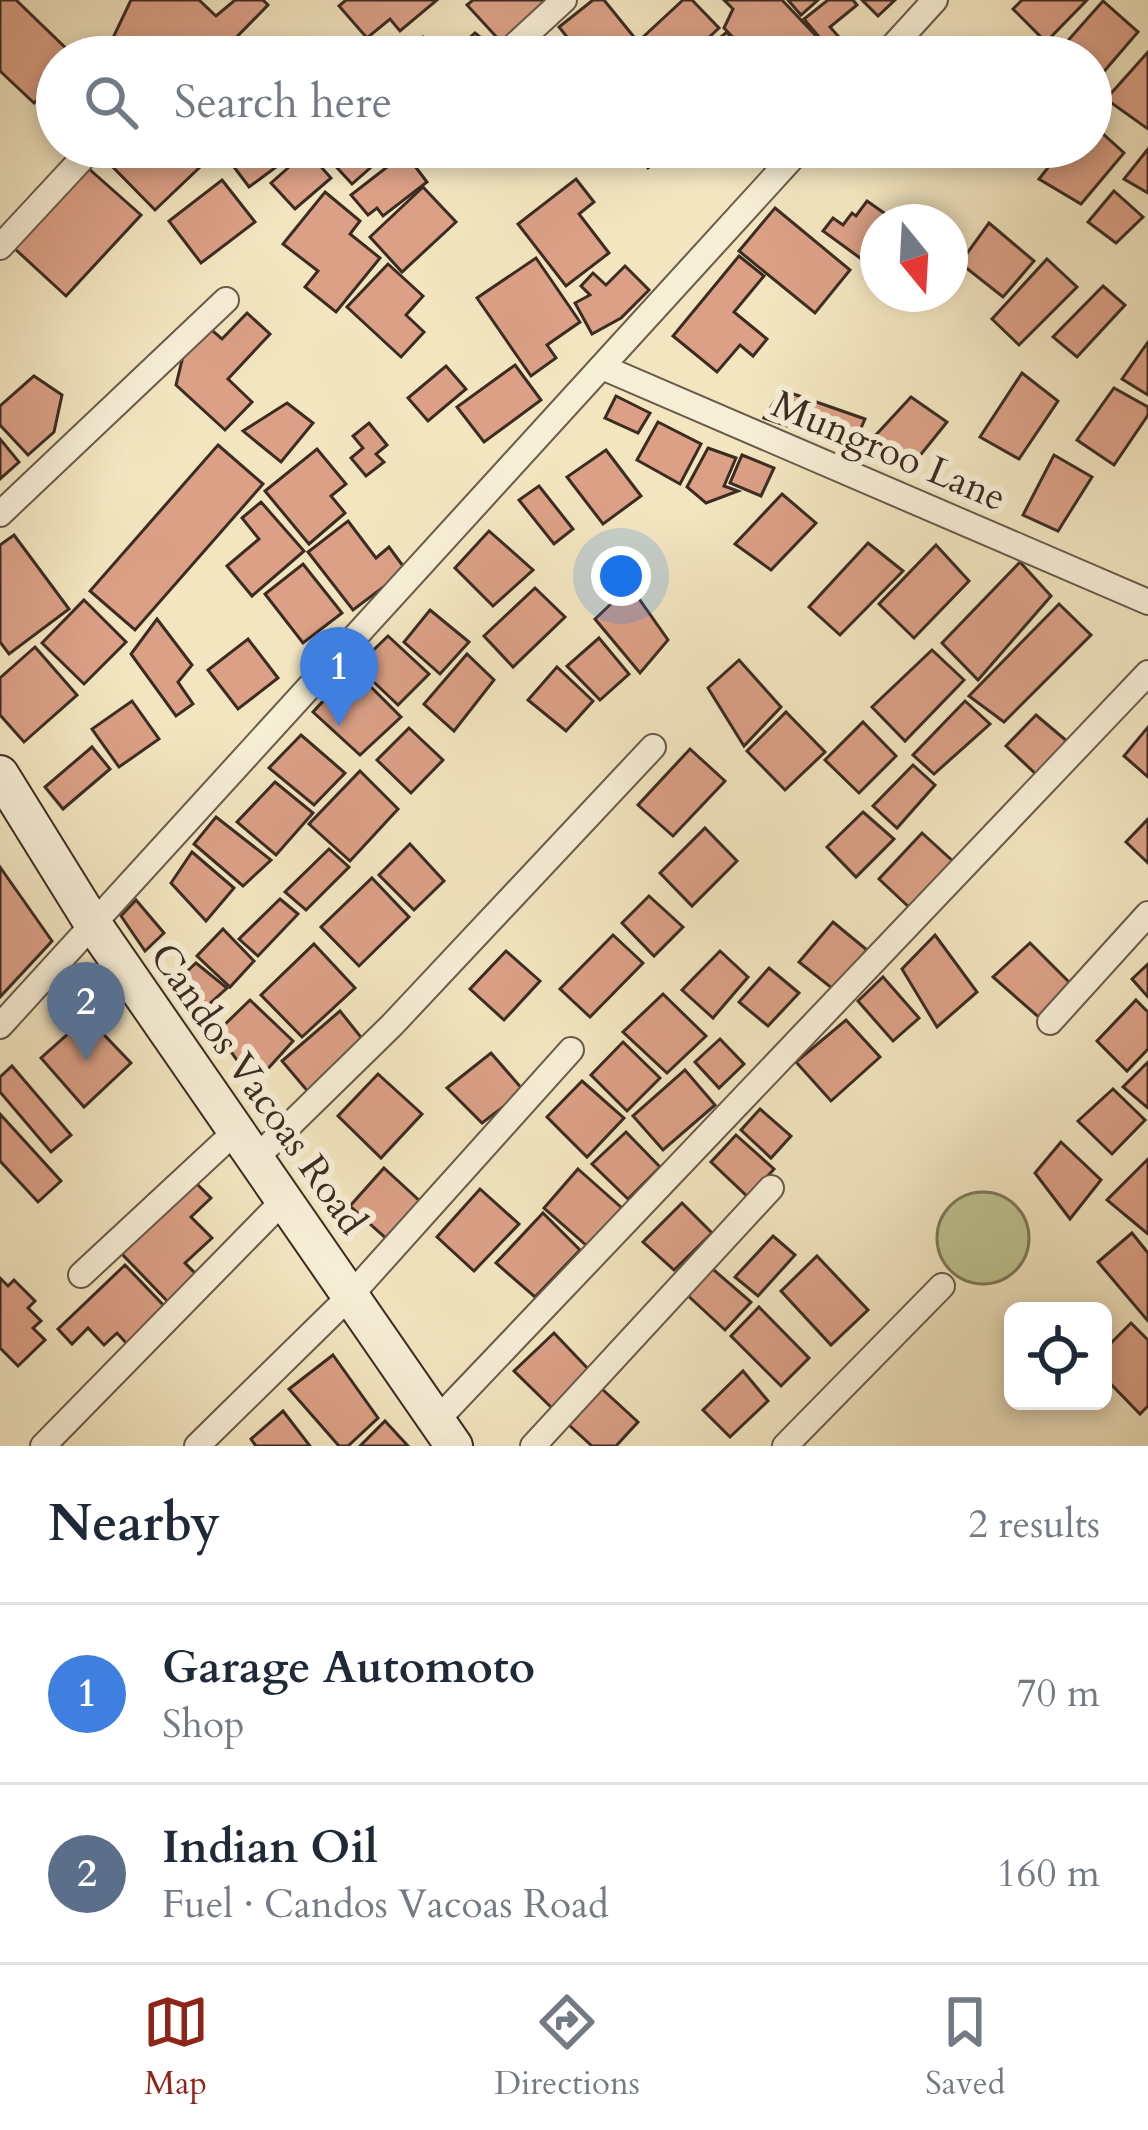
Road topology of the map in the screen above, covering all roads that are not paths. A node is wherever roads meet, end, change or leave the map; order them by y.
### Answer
1 (564, 0) edge
2 (935, 0) edge
3 (525, 36) edge
4 (902, 36) edge
5 (73, 168) edge
6 (783, 168) edge
7 (0, 247) edge
8 (226, 300) dead end
9 (602, 367) junction
10 (0, 514) edge
11 (1148, 602) edge
12 (1148, 673) edge
13 (653, 747) dead end
14 (0, 774) edge
15 (1148, 914) edge
16 (93, 924) junction
17 (1050, 1022) dead end
18 (0, 1026) edge
19 (571, 1050) dead end
20 (246, 1145) junction
21 (771, 1188) dead end
22 (284, 1200) junction
23 (81, 1275) dead end
24 (942, 1286) dead end
25 (350, 1296) junction
26 (446, 1438) edge
27 (43, 1446) edge
28 (197, 1446) edge
29 (533, 1446) edge
30 (785, 1446) edge

1 - 3 street
2 - 4 street
5 - 7 street
6 - 9 street
8 - 10 street
9 - 11 street, Mungroo Lane
9 - 16 street
12 - 26 street
13 - 20 street
14 - 16 main road, Candos Vacoas Road
15 - 17 street
16 - 18 street
16 - 20 main road, Candos Vacoas Road
19 - 25 street
20 - 22 main road, Candos Vacoas Road
20 - 23 street
21 - 29 street
22 - 25 main road, Candos Vacoas Road
22 - 27 street
24 - 30 street
25 - 26 main road, Candos Vacoas Road
25 - 28 street

